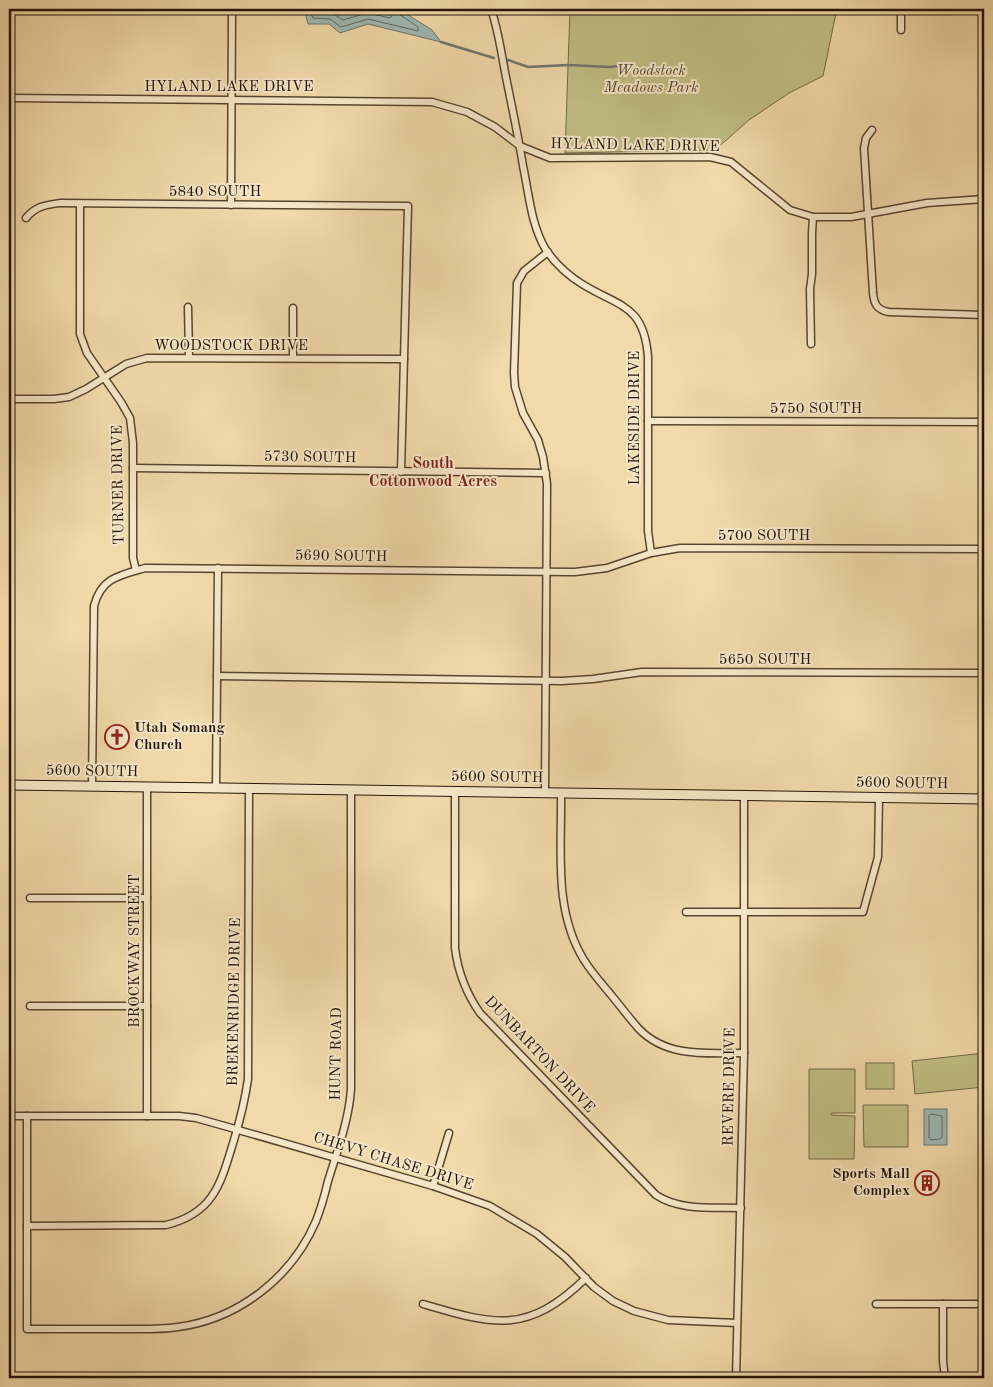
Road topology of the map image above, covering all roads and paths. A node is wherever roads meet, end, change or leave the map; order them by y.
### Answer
1 (232, 9) edge
2 (491, 9) edge
3 (901, 9) edge
4 (901, 30) dead end
5 (9, 98) edge
6 (231, 99) junction
7 (872, 130) dead end
8 (520, 146) junction
9 (984, 199) edge
10 (80, 204) junction
11 (231, 205) junction
12 (868, 214) junction
13 (26, 218) dead end
14 (814, 218) junction
15 (548, 252) junction
16 (188, 307) dead end
17 (293, 308) dead end
18 (984, 315) edge
19 (811, 344) dead end
20 (189, 357) junction
21 (293, 358) junction
22 (404, 359) junction
23 (104, 378) junction
24 (9, 399) edge
25 (648, 421) junction
26 (984, 422) edge
27 (133, 468) junction
28 (401, 472) junction
29 (546, 473) junction
30 (984, 550) edge
31 (651, 553) junction
32 (218, 568) junction
33 (136, 570) junction
34 (546, 572) junction
35 (984, 673) edge
36 (217, 676) junction
37 (546, 681) junction
38 (9, 784) edge
39 (92, 786) junction
40 (147, 786) junction
41 (216, 788) junction
42 (249, 788) junction
43 (351, 790) junction
44 (455, 791) junction
45 (545, 792) junction
46 (561, 792) junction
47 (744, 795) junction
48 (879, 797) junction
49 (984, 798) edge
50 (30, 898) dead end
51 (147, 898) junction
52 (686, 912) dead end
53 (743, 912) junction
54 (30, 1006) dead end
55 (147, 1006) junction
56 (744, 1053) junction
57 (9, 1116) edge
58 (27, 1116) junction
59 (148, 1116) junction
60 (237, 1130) junction
61 (449, 1133) dead end
62 (335, 1158) junction
63 (434, 1186) junction
64 (741, 1208) junction
65 (27, 1226) junction
66 (586, 1278) junction
67 (423, 1304) dead end
68 (876, 1304) dead end
69 (943, 1304) junction
70 (984, 1304) edge
71 (737, 1323) junction
72 (736, 1378) edge
73 (945, 1378) edge

1 - 6 street
2 - 8 street, LAKESIDE DRIVE
3 - 4 street
5 - 6 street, HYLAND LAKE DRIVE
6 - 8 street, HYLAND LAKE DRIVE
6 - 11 street
7 - 12 street
8 - 14 street, HYLAND LAKE DRIVE
8 - 15 street, LAKESIDE DRIVE
9 - 12 street, HYLAND LAKE DRIVE
10 - 11 street, 5840 SOUTH
10 - 13 street, 5840 SOUTH
10 - 23 street, TURNER DRIVE
11 - 22 street, 5840 SOUTH
12 - 14 street, HYLAND LAKE DRIVE
12 - 18 street
14 - 19 street
15 - 25 street, LAKESIDE DRIVE
15 - 29 street
16 - 20 street
17 - 21 street
20 - 21 street, WOODSTOCK DRIVE
20 - 23 street, WOODSTOCK DRIVE
21 - 22 street, WOODSTOCK DRIVE
22 - 28 street
23 - 24 street, WOODSTOCK DRIVE
23 - 27 street, TURNER DRIVE
25 - 26 street, 5750 SOUTH
25 - 31 street, LAKESIDE DRIVE
27 - 28 street, 5730 SOUTH
27 - 33 street, TURNER DRIVE
28 - 29 street, 5730 SOUTH
29 - 34 street
30 - 31 street, 5700 SOUTH
31 - 34 street, 5700 SOUTH
32 - 33 street, 5690 SOUTH
32 - 34 street, 5690 SOUTH
32 - 36 street
33 - 39 street, 5690 SOUTH
34 - 37 street
35 - 37 street, 5650 SOUTH
36 - 37 street, 5650 SOUTH
36 - 41 street
37 - 45 street
38 - 39 main road, 5600 SOUTH
39 - 40 main road, 5600 SOUTH
40 - 41 main road, 5600 SOUTH
40 - 51 street, BROCKWAY STREET
41 - 42 main road, 5600 SOUTH
42 - 43 main road, 5600 SOUTH
42 - 60 street, BREKENRIDGE DRIVE
43 - 44 main road, 5600 SOUTH
43 - 62 street, HUNT ROAD
44 - 45 main road, 5600 SOUTH
44 - 64 street, DUNBARTON DRIVE
45 - 46 main road, 5600 SOUTH
46 - 47 main road, 5600 SOUTH
46 - 56 street
47 - 48 main road, 5600 SOUTH
47 - 53 street, REVERE DRIVE
48 - 49 main road, 5600 SOUTH
48 - 53 street
50 - 51 street
51 - 55 street, BROCKWAY STREET
52 - 53 street
53 - 56 street, REVERE DRIVE
54 - 55 street
55 - 59 street, BROCKWAY STREET
56 - 64 street, REVERE DRIVE
57 - 58 street, CHEVY CHASE DRIVE
58 - 59 street, CHEVY CHASE DRIVE
58 - 65 street
59 - 60 street, CHEVY CHASE DRIVE
60 - 62 street, CHEVY CHASE DRIVE
60 - 65 street, BREKENRIDGE DRIVE
61 - 63 street
62 - 63 street, CHEVY CHASE DRIVE
62 - 65 street, HUNT ROAD
63 - 66 street, CHEVY CHASE DRIVE
64 - 71 street, REVERE DRIVE
66 - 67 street
66 - 71 street, CHEVY CHASE DRIVE
68 - 69 street
69 - 70 street
69 - 73 street
71 - 72 street, REVERE DRIVE

